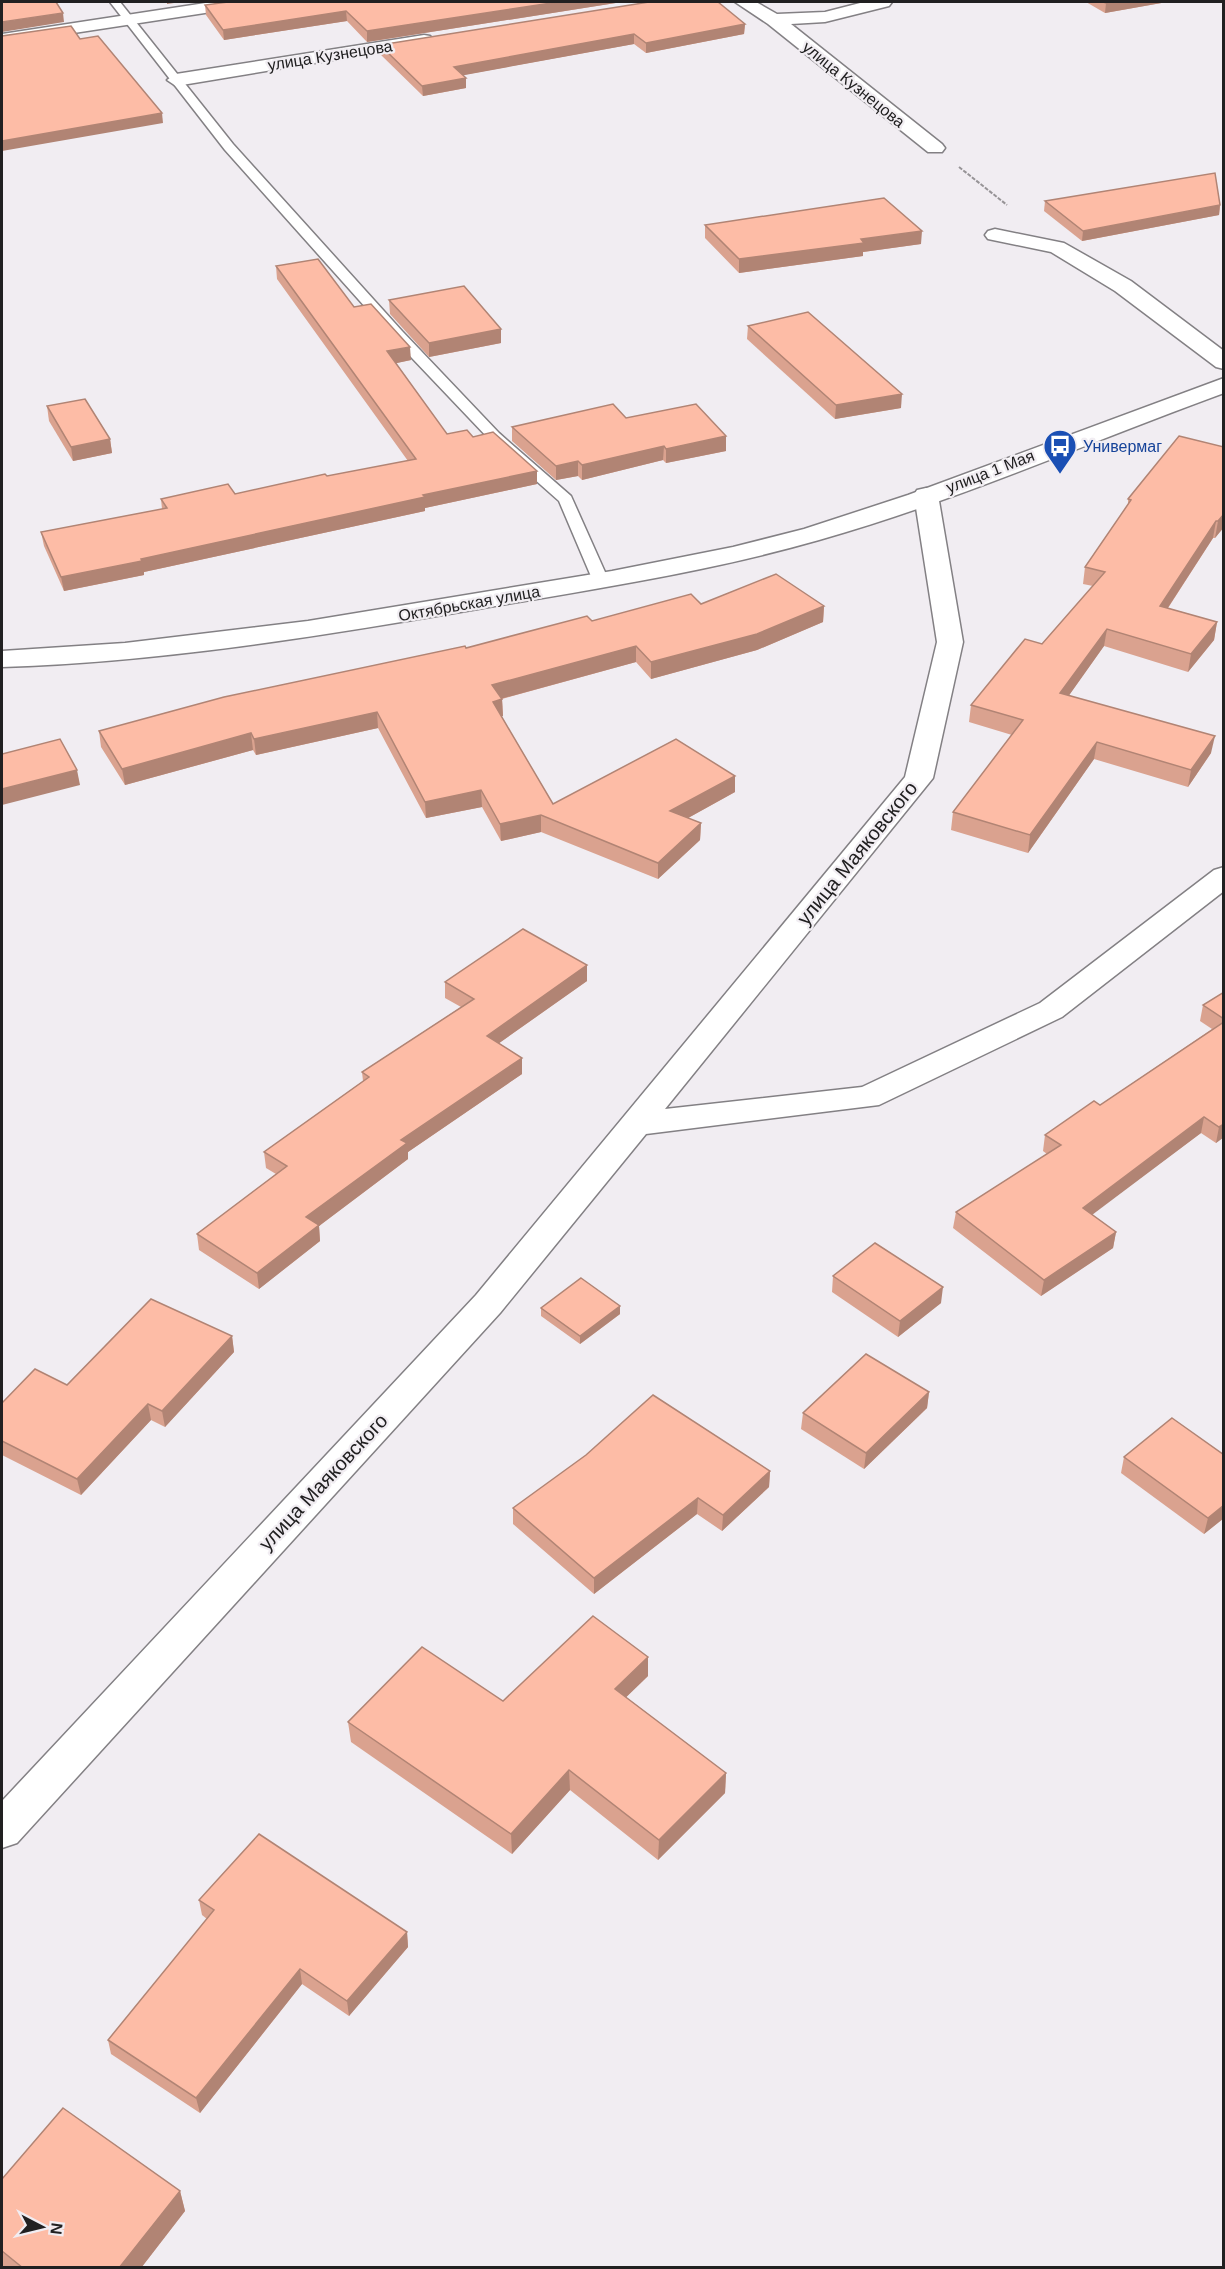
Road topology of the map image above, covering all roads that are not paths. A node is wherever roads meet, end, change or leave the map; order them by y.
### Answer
1 (115, 2) edge
2 (244, 2) edge
3 (744, 2) edge
4 (883, 2) edge
5 (127, 20) junction
6 (774, 20) junction
7 (442, 37) edge
8 (2, 39) edge
9 (176, 80) junction
10 (935, 148) road end
11 (995, 235) dead end
12 (1224, 362) edge
13 (1224, 385) edge
14 (926, 495) junction
15 (601, 580) junction
16 (2, 659) edge
17 (1224, 876) edge
18 (635, 1124) junction
19 (2, 1830) edge

1 - 5 lane
2 - 5 street
3 - 6 street, улица Кузнецова
4 - 6 street, улица Кузнецова
5 - 8 street
5 - 9 lane
6 - 10 street, улица Кузнецова
7 - 9 street, улица Кузнецова
9 - 15 lane
11 - 12 street
13 - 14 street, улица 1 Мая
14 - 15 street, Октябрьская улица
14 - 18 street, улица Маяковского
15 - 16 street, Октябрьская улица
17 - 18 street
18 - 19 street, улица Маяковского

